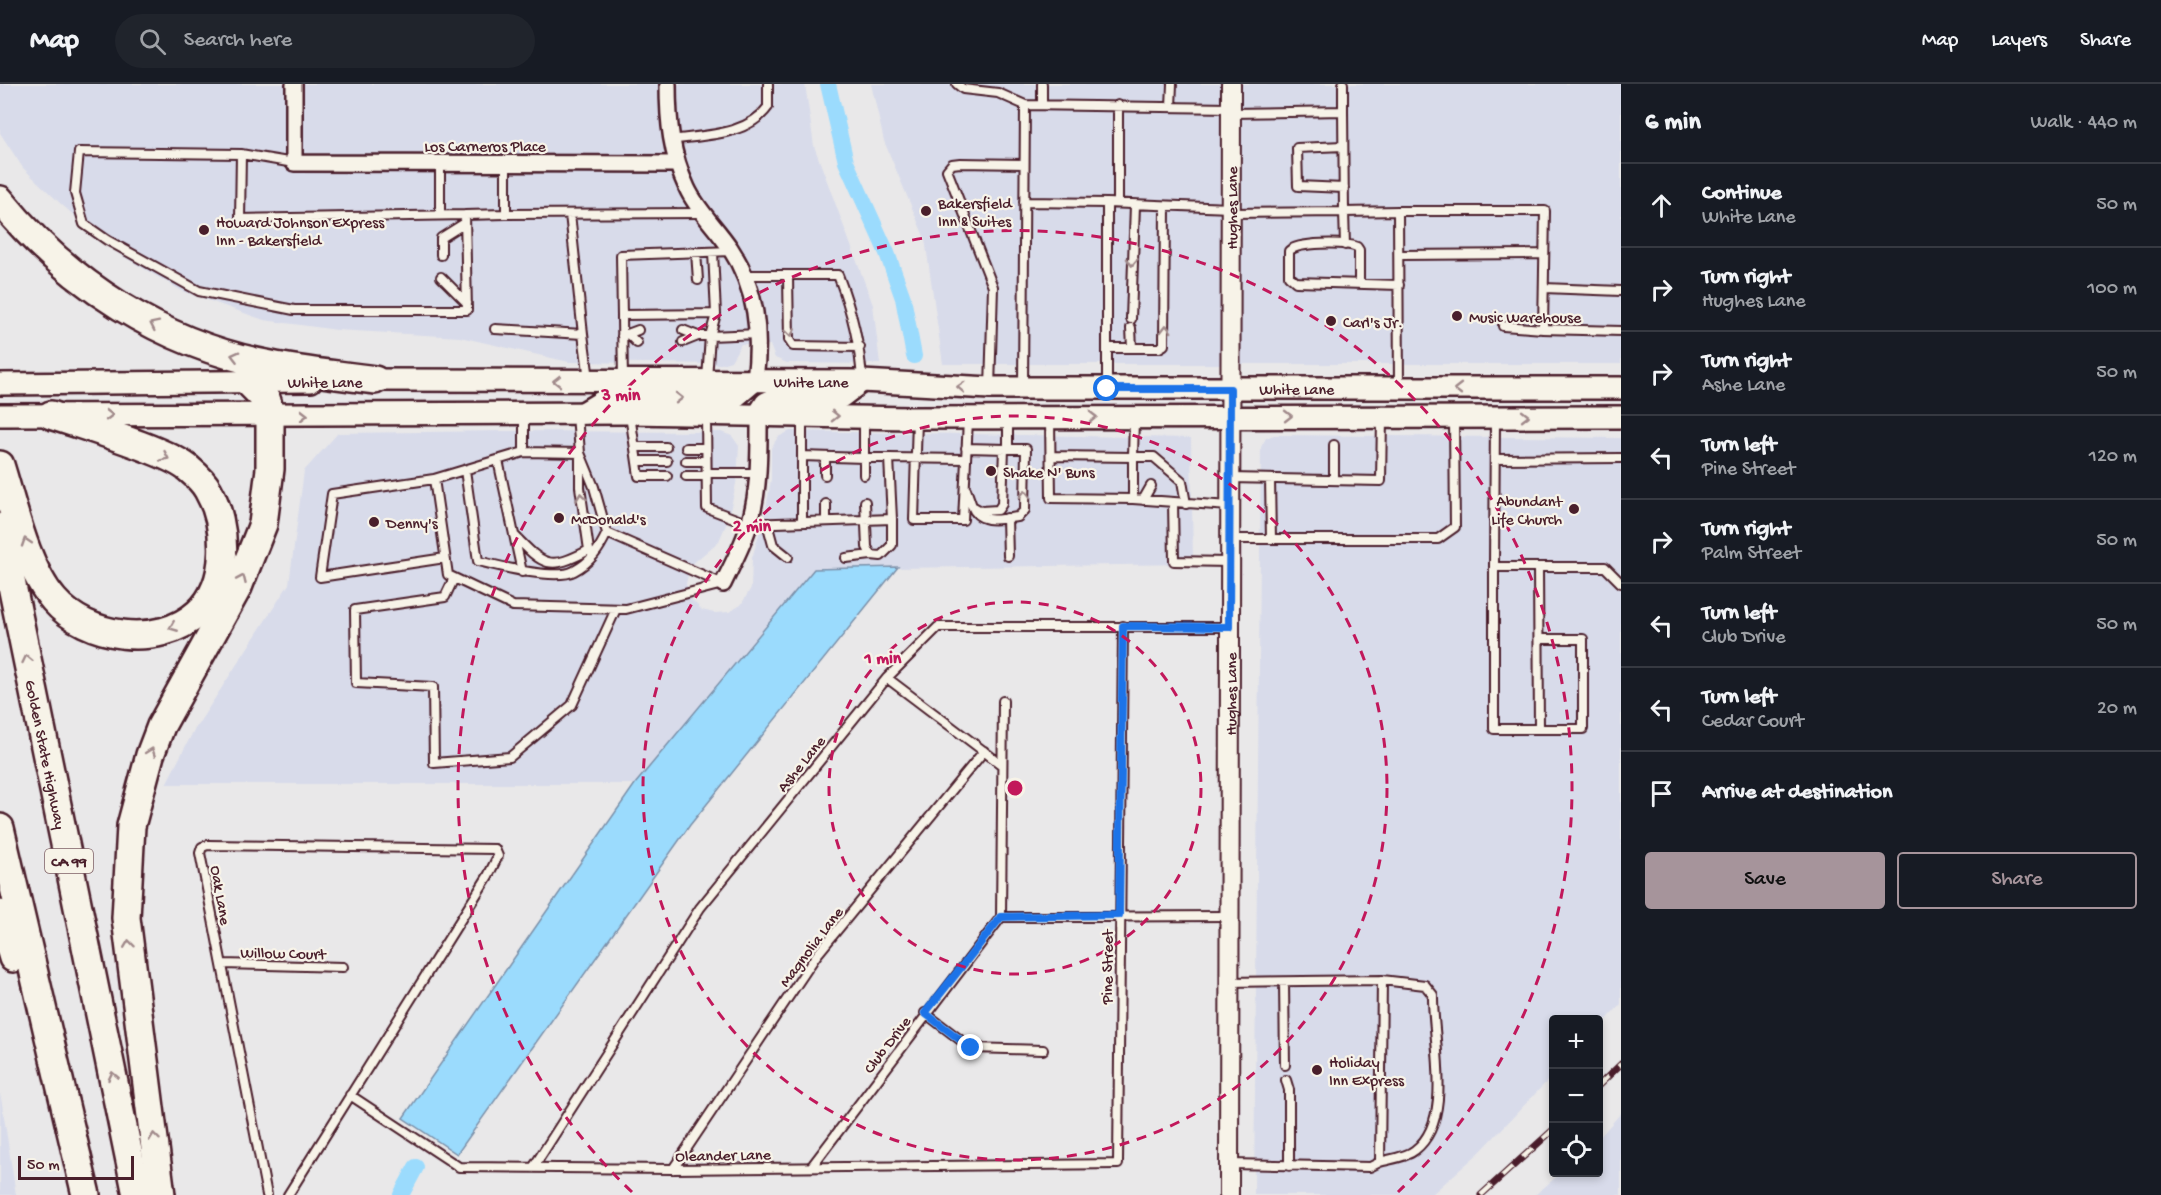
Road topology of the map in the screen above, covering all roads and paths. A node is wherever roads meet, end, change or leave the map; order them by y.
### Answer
1 (294, 84) edge
2 (668, 84) edge
3 (768, 84) edge
4 (957, 84) edge
5 (1041, 84) edge
6 (1172, 84) edge
7 (1231, 84) edge
8 (1343, 84) edge
9 (1025, 105) junction
10 (1042, 105) junction
11 (1118, 105) junction
12 (1171, 107) junction
13 (1230, 110) junction
14 (1343, 111) junction
15 (671, 140) junction
16 (1344, 146) junction
17 (241, 154) junction
18 (294, 163) junction
19 (440, 163) junction
20 (506, 163) junction
21 (677, 164) junction
22 (1024, 164) junction
23 (1344, 188) junction
24 (0, 200) edge
25 (1024, 202) junction
26 (1107, 203) junction
27 (1118, 203) junction
28 (1135, 205) junction
29 (1165, 207) junction
30 (1230, 210) junction
31 (1398, 211) junction
32 (1344, 212) junction
33 (703, 213) junction
34 (506, 214) junction
35 (570, 214) junction
36 (440, 216) junction
37 (465, 219) junction
38 (1345, 245) junction
39 (732, 251) junction
40 (696, 252) junction
41 (713, 252) junction
42 (1545, 254) junction
43 (441, 255) dead end
44 (1399, 255) junction
45 (744, 275) junction
46 (788, 275) junction
47 (441, 277) dead end
48 (698, 280) dead end
49 (1359, 284) junction
50 (1399, 285) junction
51 (1545, 288) junction
52 (1621, 291) edge
53 (467, 303) junction
54 (716, 314) junction
55 (622, 315) junction
56 (1503, 326) dead end
57 (495, 329) dead end
58 (1543, 329) junction
59 (638, 330) dead end
60 (683, 330) dead end
61 (1621, 331) edge
62 (583, 334) junction
63 (759, 334) junction
64 (626, 336) junction
65 (698, 336) junction
66 (710, 336) junction
67 (683, 342) dead end
68 (637, 343) dead end
69 (860, 347) junction
70 (1108, 348) junction
71 (1132, 348) junction
72 (375, 380) junction
73 (706, 380) junction
74 (755, 380) junction
75 (247, 381) junction
76 (589, 381) junction
77 (623, 381) junction
78 (862, 381) junction
79 (0, 384) edge
80 (990, 388) junction
81 (1023, 388) junction
82 (1621, 388) edge
83 (1107, 389) junction
84 (1230, 389) junction
85 (1399, 389) junction
86 (580, 413) junction
87 (630, 413) junction
88 (706, 413) junction
89 (524, 414) junction
90 (759, 414) junction
91 (0, 415) edge
92 (51, 415) junction
93 (270, 415) junction
94 (802, 415) junction
95 (1134, 416) junction
96 (1229, 416) junction
97 (1382, 416) junction
98 (1454, 416) junction
99 (1495, 416) junction
100 (864, 417) junction
101 (968, 417) junction
102 (1008, 417) junction
103 (1050, 417) junction
104 (1621, 417) edge
105 (917, 418) junction
106 (1334, 445) dead end
107 (635, 447) junction
108 (666, 447) dead end
109 (686, 448) dead end
110 (706, 448) junction
111 (966, 448) junction
112 (1006, 449) junction
113 (524, 453) junction
114 (580, 453) junction
115 (802, 456) junction
116 (1051, 456) junction
117 (1133, 457) junction
118 (825, 458) junction
119 (864, 458) junction
120 (889, 458) junction
121 (916, 458) junction
122 (1621, 458) edge
123 (966, 459) junction
124 (1495, 459) junction
125 (498, 460) junction
126 (637, 461) junction
127 (666, 461) dead end
128 (686, 461) dead end
129 (706, 461) junction
130 (0, 465) edge
131 (465, 470) junction
132 (758, 473) junction
133 (707, 475) junction
134 (825, 475) dead end
135 (864, 475) dead end
136 (667, 476) dead end
137 (686, 476) dead end
138 (1229, 478) junction
139 (1270, 478) junction
140 (434, 479) junction
141 (1334, 480) junction
142 (964, 485) junction
143 (1151, 486) dead end
144 (1132, 499) junction
145 (1143, 500) junction
146 (865, 502) dead end
147 (1173, 502) junction
148 (826, 504) dead end
149 (1186, 504) junction
150 (972, 506) junction
151 (1229, 506) junction
152 (1007, 518) junction
153 (892, 519) junction
154 (866, 520) junction
155 (826, 521) junction
156 (802, 522) junction
157 (767, 523) junction
158 (750, 524) junction
159 (0, 526) edge
160 (607, 533) junction
161 (514, 536) junction
162 (1229, 539) junction
163 (1271, 539) junction
164 (871, 555) junction
165 (1008, 556) dead end
166 (788, 557) dead end
167 (445, 558) junction
168 (846, 558) dead end
169 (1229, 562) junction
170 (1494, 567) junction
171 (1538, 567) junction
172 (522, 572) junction
173 (454, 578) junction
174 (1621, 583) edge
175 (723, 584) junction
176 (616, 609) junction
177 (1123, 626) junction
178 (1229, 627) junction
179 (1539, 639) junction
180 (886, 678) junction
181 (1003, 701) dead end
182 (1539, 729) junction
183 (984, 751) junction
184 (1002, 765) junction
185 (0, 828) edge
186 (0, 914) edge
187 (1119, 915) junction
188 (1228, 916) junction
189 (1001, 917) junction
190 (222, 964) junction
191 (343, 967) dead end
192 (1382, 980) junction
193 (1228, 982) junction
194 (1284, 982) junction
195 (925, 1013) junction
196 (1043, 1050) dead end
197 (1285, 1065) dead end
198 (1286, 1080) dead end
199 (350, 1095) junction
200 (1380, 1162) junction
201 (1118, 1164) joint
202 (1229, 1164) junction
203 (812, 1166) junction
204 (1289, 1166) junction
205 (533, 1168) junction
206 (674, 1169) junction
207 (84, 1195) edge
208 (137, 1195) edge
209 (161, 1195) edge
210 (267, 1195) edge
211 (288, 1195) edge
212 (1229, 1195) edge

1 - 18 street
2 - 15 street
3 - 15 lane
4 - 9 lane
5 - 10 lane
6 - 12 lane
7 - 13 street, Hughes Lane
8 - 14 lane
9 - 10 lane
9 - 22 lane
10 - 11 lane
11 - 12 lane
11 - 27 lane
12 - 13 lane
13 - 14 lane
13 - 30 street, Hughes Lane
14 - 16 lane
15 - 21 street
16 - 23 lane
16 - 23 lane
17 - 18 lane
17 - 36 lane
17 - 53 lane
18 - 19 street, Los Carneros Place
19 - 20 street, Los Carneros Place
19 - 36 lane
20 - 21 street, Los Carneros Place
20 - 34 lane
21 - 33 street
22 - 25 lane
22 - 80 lane
23 - 32 lane
72 -> 24 highway
25 - 26 lane
25 - 81 lane
26 - 27 lane
26 - 70 lane
27 - 28 lane
28 - 29 lane
28 -> 71 lane
29 - 30 lane
71 -> 29 lane
30 - 32 lane
30 - 84 street, Hughes Lane
31 - 32 lane
31 - 42 lane
31 - 44 lane
32 - 38 lane
33 - 35 lane
33 - 39 street
34 - 35 lane
34 - 37 lane
35 - 62 lane
36 - 37 lane
37 - 43 lane
37 - 53 lane
38 - 49 lane
38 - 49 lane
39 - 41 lane
39 - 45 street
40 - 41 lane
40 - 48 lane
40 - 55 lane
41 - 54 lane
42 - 44 lane
42 - 51 lane
44 - 50 lane
45 - 46 lane
45 - 63 street
46 - 69 lane
46 -> 69 lane
47 - 53 lane
49 - 50 lane
50 - 85 lane
51 - 52 lane
51 - 58 lane
54 - 55 lane
54 - 66 lane
55 - 64 lane
56 - 58 lane
57 - 62 lane
58 - 61 lane
59 - 64 lane
60 - 65 lane
62 - 76 lane
63 - 66 lane
63 - 74 street
64 - 68 lane
64 - 77 lane
65 - 66 lane
65 - 67 lane
66 - 73 lane
69 - 78 lane
70 - 71 lane
70 - 83 lane
72 - 75 main road, White Lane
76 -> 72 main road, White Lane
73 - 74 main road, White Lane
73 - 77 main road, White Lane
74 - 78 main road, White Lane
86 -> 74 main road
75 - 79 main road, White Lane
75 - 93 highway
76 - 77 main road, White Lane
80 -> 78 main road, White Lane
78 - 90 main road
80 - 81 main road, White Lane
81 - 83 main road, White Lane
82 -> 85 main road, White Lane
83 - 84 main road, White Lane
84 - 85 main road, White Lane
84 - 96 street, Hughes Lane
86 - 87 main road, White Lane
86 - 89 main road, White Lane
86 - 114 lane
87 - 88 main road, White Lane
87 - 107 lane
88 - 90 main road, White Lane
88 - 110 lane
93 -> 89 main road, White Lane
89 - 113 lane
90 - 94 main road, White Lane
90 - 132 street
91 - 92 main road, White Lane
92 -> 93 main road, White Lane
92 -> 130 highway
209 -> 93 highway
94 -> 100 main road, White Lane
94 - 115 lane
95 - 96 main road, White Lane
103 -> 95 main road, White Lane
95 - 117 lane
96 -> 97 main road, White Lane
96 - 138 street, Hughes Lane
97 - 98 main road, White Lane
97 - 141 lane
98 - 99 main road, White Lane
98 - 163 lane
99 -> 104 main road, White Lane
99 - 124 lane
100 - 105 main road, White Lane
100 - 119 lane
101 - 102 main road, White Lane
101 - 105 main road, White Lane
101 - 111 lane
102 - 103 main road, White Lane
102 - 112 lane
103 - 116 lane
105 - 121 lane
106 - 141 lane
107 - 108 lane
107 - 126 lane
109 - 110 lane
110 - 129 lane
111 - 112 lane
111 - 123 lane
112 - 150 lane
152 -> 112 lane
113 - 114 lane
113 - 125 lane
114 - 160 lane
161 -> 114 lane
115 - 118 lane
115 - 156 lane
116 - 117 lane
116 - 144 lane
117 - 144 lane
117 - 149 lane
118 - 119 lane
118 - 134 lane
119 - 120 lane
119 - 135 lane
120 - 121 lane
120 - 153 lane
121 - 123 lane
121 - 142 lane
122 - 124 lane
123 - 142 lane
124 - 170 lane
125 - 131 lane
125 - 161 lane
126 - 127 lane
126 - 136 lane
128 - 129 lane
129 - 133 lane
131 - 140 lane
131 - 172 lane
132 - 133 lane
132 - 158 street
133 - 137 lane
133 - 158 lane
138 - 139 lane
138 - 151 street, Hughes Lane
139 - 141 lane
139 - 163 lane
140 - 167 lane
140 - 167 lane
142 - 150 lane
143 - 145 lane
144 - 145 lane
145 - 147 lane
146 - 154 lane
147 - 149 lane
147 - 169 lane
148 - 155 lane
149 - 151 lane
150 - 152 lane
151 - 162 street, Hughes Lane
152 - 165 lane
153 - 154 lane
153 - 164 lane
154 - 155 lane
154 - 164 lane
155 - 156 lane
156 - 157 lane
157 - 158 lane
157 - 166 lane
158 - 175 street
208 -> 159 highway, Golden State Highway / CA 99
160 - 172 lane
160 - 175 lane
161 - 172 lane
162 - 163 lane
162 - 169 street, Hughes Lane
164 - 168 lane
167 - 173 lane
169 - 178 street, Hughes Lane
170 - 171 lane
170 - 182 lane
171 - 174 lane
171 - 179 lane
173 - 176 lane
173 - 176 lane
175 - 176 lane
177 - 178 lane, Ashe Lane
177 - 180 lane, Ashe Lane
177 - 187 lane, Pine Street
178 - 188 street, Hughes Lane
179 - 182 lane
179 - 182 lane
180 - 183 lane
180 - 205 lane, Ashe Lane
181 - 184 lane
183 - 184 lane
183 - 206 lane, Magnolia Lane
184 - 189 lane
185 - 207 highway
186 - 207 highway
187 - 188 lane
187 - 189 lane
187 - 201 lane, Pine Street
188 - 193 street, Hughes Lane
189 - 195 lane, Club Drive
190 - 191 lane, Willow Court
190 - 199 lane, Oak Lane
190 - 210 lane, Oak Lane
192 - 194 lane
192 - 200 lane
192 - 200 lane
193 - 194 lane
193 - 202 street, Hughes Lane
194 - 197 lane
195 - 196 lane
195 - 203 lane, Club Drive
198 - 204 lane
199 - 205 lane, Oleander Lane
199 - 211 lane
200 - 204 lane
201 - 203 lane, Oleander Lane
202 - 204 lane
202 - 212 street, Hughes Lane
203 - 206 lane, Oleander Lane
205 - 206 lane, Oleander Lane

